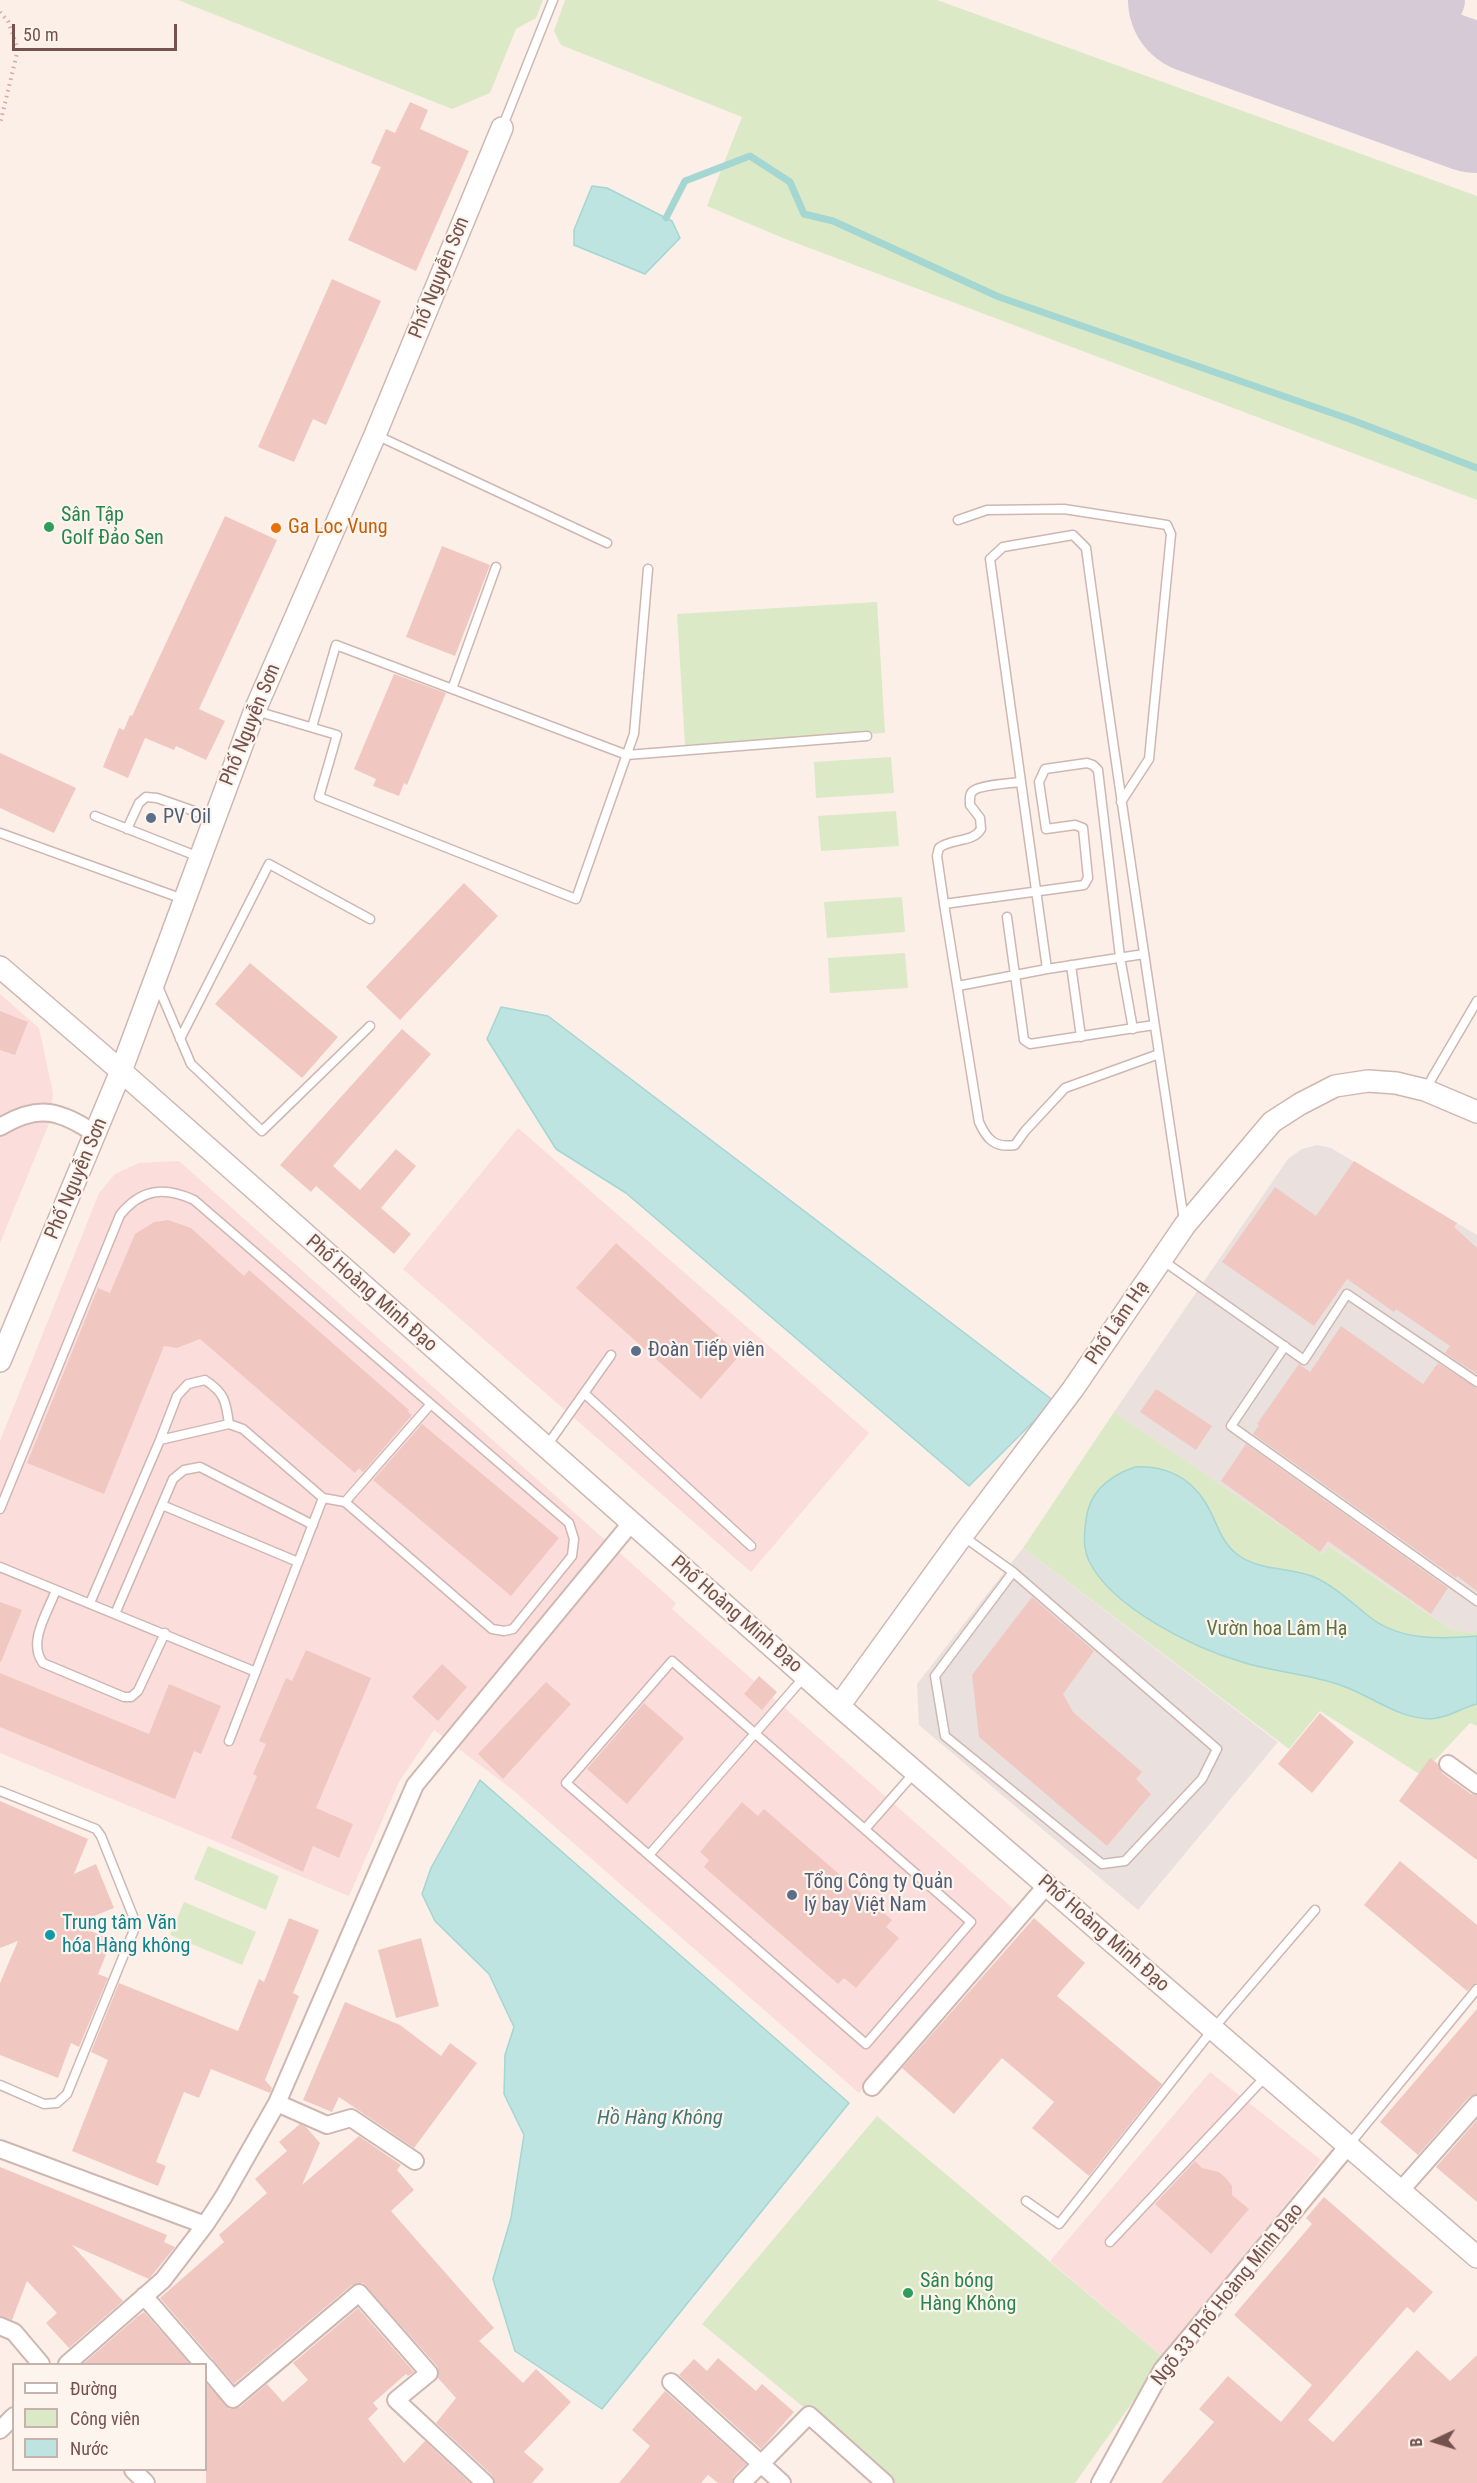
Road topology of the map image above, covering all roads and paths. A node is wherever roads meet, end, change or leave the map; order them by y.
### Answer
1 (553, 0) edge
2 (0, 12) edge
3 (0, 124) edge
4 (502, 128) joint
5 (375, 435) junction
6 (958, 520) dead end
7 (607, 543) dead end
8 (496, 567) dead end
9 (648, 569) dead end
10 (452, 689) junction
11 (255, 710) junction
12 (312, 728) junction
13 (867, 736) dead end
14 (627, 755) junction
15 (1021, 782) junction
16 (1121, 802) junction
17 (96, 816) dead end
18 (214, 818) junction
19 (127, 829) junction
20 (0, 833) edge
21 (199, 858) junction
22 (1036, 891) junction
23 (183, 899) junction
24 (944, 904) junction
25 (1007, 917) dead end
26 (370, 919) dead end
27 (1144, 954) junction
28 (1120, 957) junction
29 (1071, 965) junction
30 (0, 968) edge
31 (1047, 969) junction
32 (1015, 975) junction
33 (154, 978) junction
34 (958, 986) junction
35 (1477, 1001) edge
36 (1468, 1016) junction
37 (1477, 1022) edge
38 (1154, 1025) junction
39 (370, 1026) dead end
40 (1133, 1029) junction
41 (1082, 1037) junction
42 (180, 1039) junction
43 (1159, 1054) junction
44 (121, 1071) junction
45 (1425, 1090) junction
46 (1477, 1112) edge
47 (0, 1127) edge
48 (96, 1134) junction
49 (1185, 1225) junction
50 (1162, 1259) junction
51 (1285, 1346) junction
52 (611, 1355) dead end
53 (0, 1361) edge
54 (1477, 1382) edge
55 (584, 1393) junction
56 (430, 1405) junction
57 (229, 1424) junction
58 (160, 1440) junction
59 (545, 1447) junction
60 (323, 1498) junction
61 (345, 1502) junction
62 (162, 1505) junction
63 (0, 1509) edge
64 (632, 1522) junction
65 (313, 1525) junction
66 (962, 1536) junction
67 (751, 1546) dead end
68 (298, 1562) junction
69 (0, 1567) edge
70 (1013, 1572) junction
71 (56, 1590) junction
72 (1477, 1601) edge
73 (90, 1603) junction
74 (115, 1614) junction
75 (165, 1633) junction
76 (256, 1672) junction
77 (806, 1676) junction
78 (839, 1706) junction
79 (755, 1734) junction
80 (229, 1741) dead end
81 (1448, 1764) dead end
82 (915, 1771) junction
83 (1477, 1785) edge
84 (0, 1791) edge
85 (865, 1829) junction
86 (649, 1855) junction
87 (1047, 1885) junction
88 (1315, 1910) dead end
89 (1477, 1989) edge
90 (1213, 2030) junction
91 (1266, 2075) junction
92 (0, 2085) edge
93 (873, 2087) dead end
94 (277, 2103) junction
95 (1477, 2104) edge
96 (1348, 2146) junction
97 (2, 2155) edge
98 (415, 2161) dead end
99 (1401, 2190) junction
100 (1026, 2201) dead end
101 (205, 2225) junction
102 (1110, 2242) dead end
103 (1477, 2257) edge
104 (144, 2296) junction
105 (0, 2326) edge
106 (39, 2363) edge
107 (68, 2363) edge
108 (201, 2363) edge
109 (207, 2369) edge
110 (670, 2382) dead end
111 (12, 2418) edge
112 (0, 2430) edge
113 (760, 2463) junction
114 (135, 2471) edge
115 (146, 2483) edge
116 (485, 2483) edge
117 (742, 2483) edge
118 (782, 2483) edge
119 (885, 2483) edge
120 (1100, 2483) edge

1 - 4 lane
2 - 3 path
4 - 5 street, Phố Nguyễn Sơn
5 - 7 lane
5 - 11 street, Phố Nguyễn Sơn
6 - 16 lane
8 - 10 lane
9 - 14 lane
10 - 12 lane
10 - 14 lane
11 - 12 lane
11 - 18 street, Phố Nguyễn Sơn
12 - 14 lane
13 - 14 lane
15 - 16 lane
15 - 22 lane
15 - 24 lane
16 - 27 lane
17 - 19 lane
18 - 19 lane
18 - 21 street, Phố Nguyễn Sơn
19 - 21 lane
20 - 23 lane
21 - 23 street, Phố Nguyễn Sơn
22 - 24 lane
22 - 28 lane
22 - 31 lane
23 - 33 street, Phố Nguyễn Sơn
24 - 34 lane
25 - 32 lane
26 - 42 lane
27 - 28 lane
27 - 38 lane
28 - 29 lane
28 - 40 lane
29 - 31 lane
29 - 41 lane
30 - 44 street, Phố Hoàng Minh Đạo
31 - 32 lane
32 - 34 lane
32 - 41 lane
33 - 42 lane
33 - 44 street, Phố Nguyễn Sơn
34 - 43 lane
35 - 36 lane
36 - 37 lane
36 - 45 lane
38 - 40 lane
38 - 43 lane
39 - 42 lane
40 - 41 lane
43 - 49 lane
44 - 48 street, Phố Nguyễn Sơn
44 - 59 street, Phố Hoàng Minh Đạo
45 - 46 street, Phố Lâm Hạ
45 - 49 street, Phố Lâm Hạ
47 - 48 street
48 - 53 street, Phố Nguyễn Sơn
49 - 50 street, Phố Lâm Hạ
50 - 51 lane
50 - 66 street, Phố Lâm Hạ
51 - 54 lane
51 - 72 lane
52 - 55 lane
55 - 59 lane
55 - 67 lane
56 - 61 lane
56 - 61 lane
56 - 63 lane
57 - 58 lane
57 - 58 lane
57 - 60 lane
58 - 73 lane
59 - 64 street, Phố Hoàng Minh Đạo
60 - 61 lane
60 - 65 lane
62 - 65 lane
62 - 68 lane
62 - 74 lane
64 - 77 street, Phố Hoàng Minh Đạo
64 - 94 street
65 - 68 lane
66 - 70 lane
66 - 78 street, Phố Lâm Hạ
68 - 76 lane
69 - 71 lane
70 - 70 lane
71 - 73 lane
71 - 75 lane
73 - 74 lane
74 - 75 lane
75 - 76 lane
76 - 80 lane
77 - 78 street, Phố Hoàng Minh Đạo
77 - 79 lane
78 - 82 street, Phố Hoàng Minh Đạo
79 - 85 lane
79 - 86 lane
79 - 86 lane
81 - 83 street
82 - 85 lane
82 - 87 street, Phố Hoàng Minh Đạo
84 - 92 lane
85 - 86 lane
87 - 90 street, Phố Hoàng Minh Đạo
87 - 93 street
88 - 90 lane
89 - 96 lane
90 - 91 street, Phố Hoàng Minh Đạo
90 - 100 lane
91 - 96 street, Phố Hoàng Minh Đạo
91 - 102 lane
94 - 98 street
94 - 101 street
95 - 99 street
96 - 99 street, Phố Hoàng Minh Đạo
96 - 120 street, Ngõ 33 Phố Hoàng Minh Đạo
97 - 101 street
99 - 103 street, Phố Hoàng Minh Đạo
101 - 104 street
104 - 107 street
104 - 108 street
105 - 106 street
109 - 116 street
110 - 113 street
111 - 112 street
113 - 117 street
113 - 118 street
113 - 119 street
114 - 115 street

